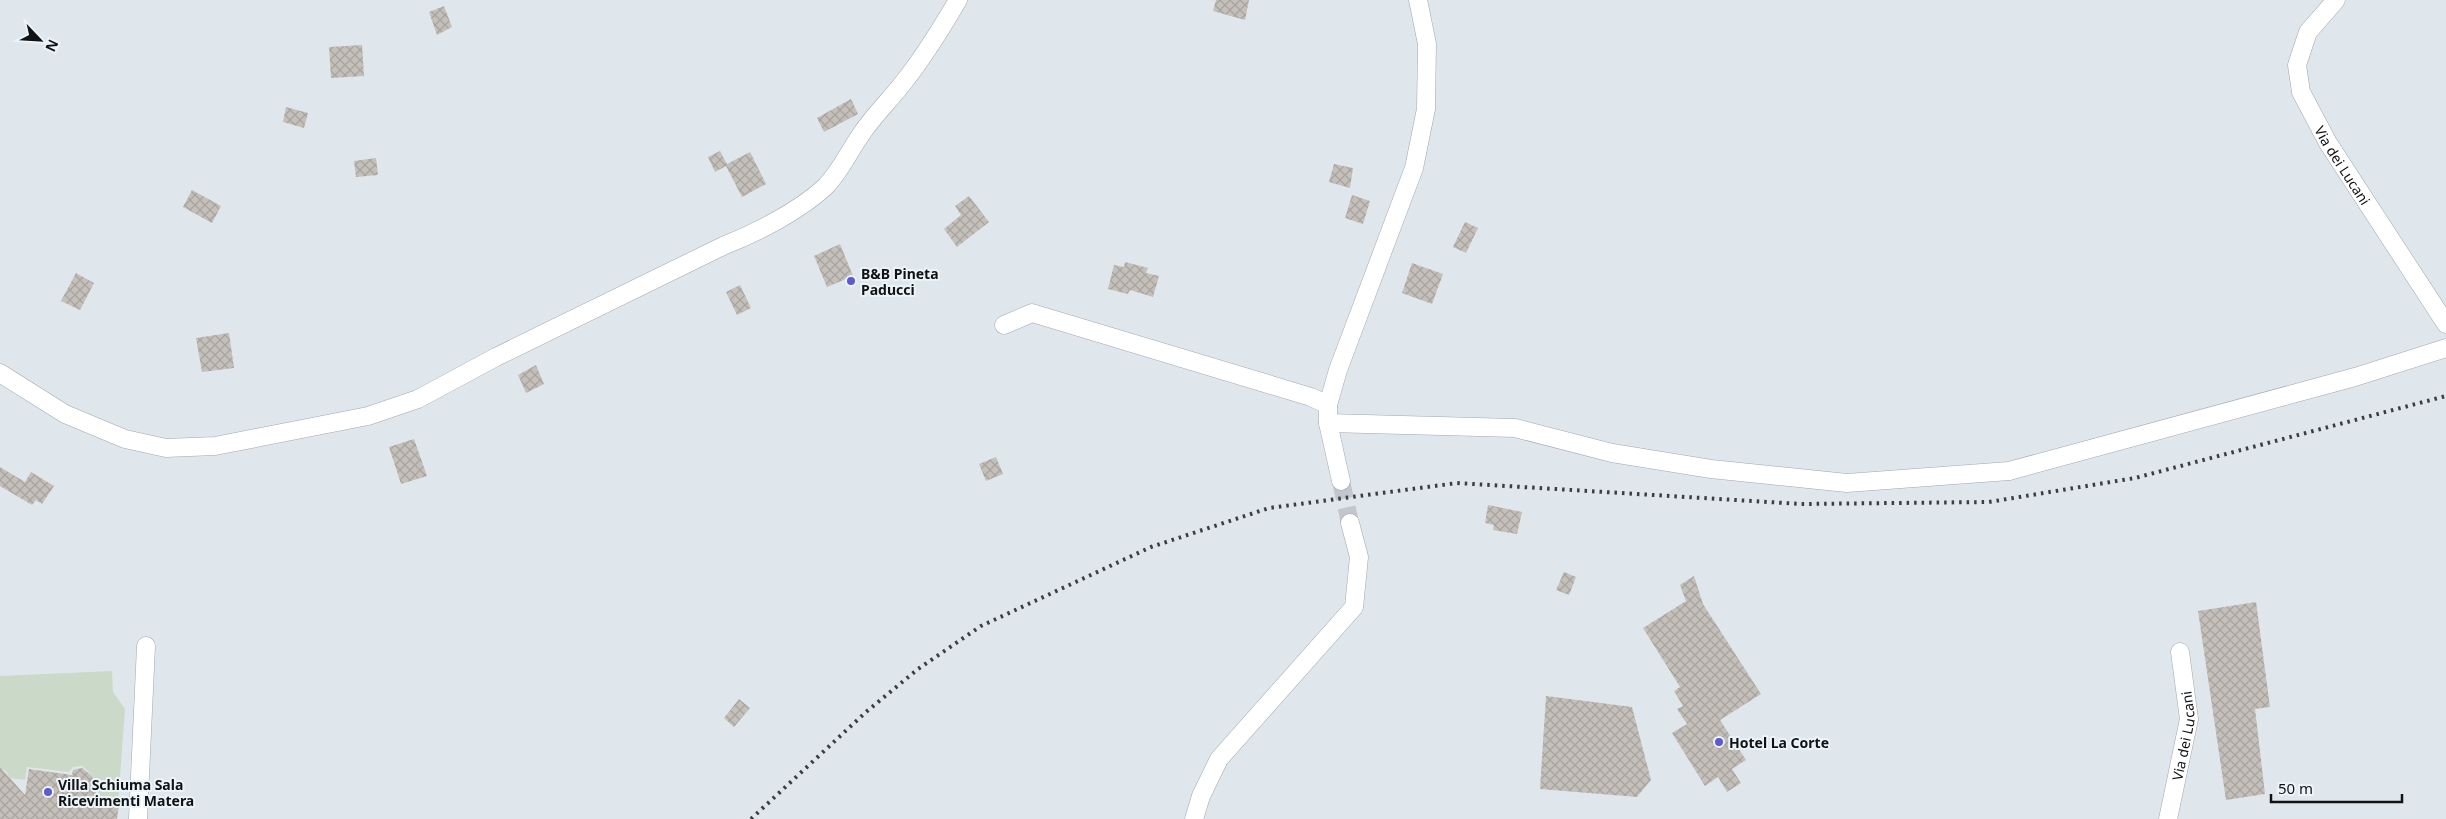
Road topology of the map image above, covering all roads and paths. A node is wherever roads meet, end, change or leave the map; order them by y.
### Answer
1 (958, 0) edge
2 (1418, 0) edge
3 (2336, 0) edge
4 (2446, 324) edge
5 (1004, 325) dead end
6 (2446, 348) edge
7 (0, 373) edge
8 (1328, 414) junction
9 (1341, 481) tunnel mouth
10 (1350, 523) tunnel mouth
11 (146, 646) dead end
12 (2180, 652) dead end
13 (138, 819) edge
14 (1194, 819) edge
15 (2168, 819) edge

1 - 7 street
2 - 8 street
3 - 4 street, Via dei Lucani
5 - 8 street
6 - 8 street
8 - 9 street
10 - 14 street
11 - 13 street
12 - 15 street, Via dei Lucani

